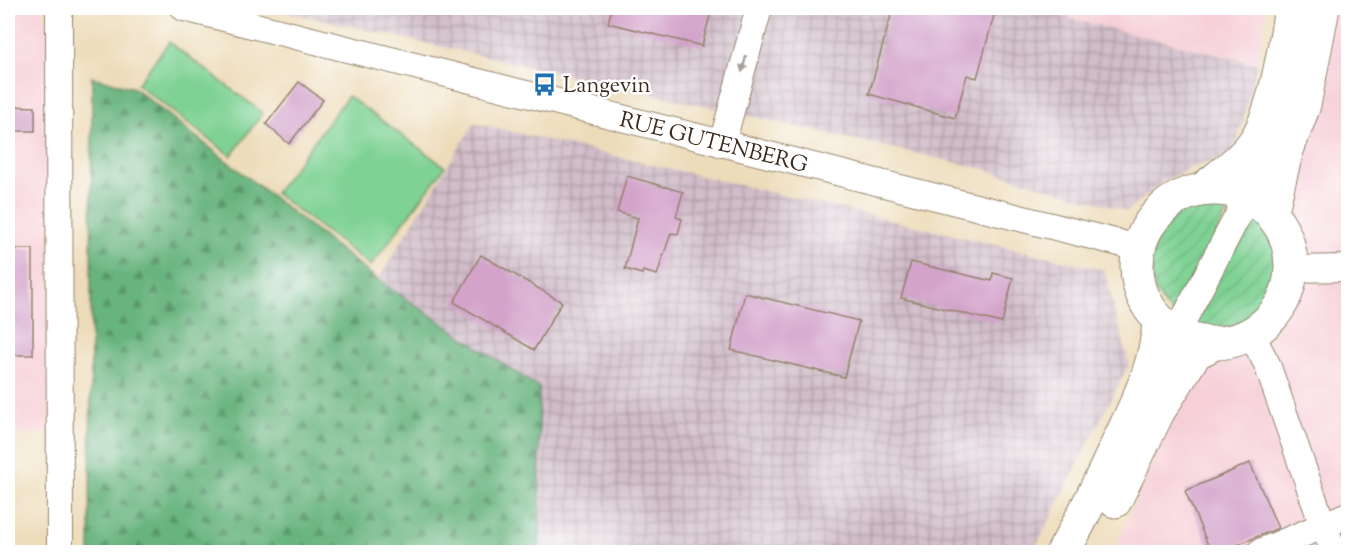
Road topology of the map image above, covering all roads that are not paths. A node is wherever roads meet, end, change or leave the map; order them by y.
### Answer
1 (59, 8) edge
2 (184, 8) edge
3 (759, 8) edge
4 (1291, 8) edge
5 (1306, 8) edge
6 (1323, 8) edge
7 (722, 144) junction
8 (1202, 190) junction
9 (1260, 205) junction
10 (1139, 248) junction
11 (1348, 268) edge
12 (1291, 270) junction
13 (1171, 329) junction
14 (1251, 334) junction
15 (1215, 343) junction
16 (1348, 515) edge
17 (1323, 526) junction
18 (60, 552) edge
19 (1063, 552) edge
20 (1076, 552) edge
21 (1088, 552) edge
22 (1260, 552) edge
23 (1335, 552) edge

1 - 18 street
2 - 7 street, RUE GUTENBERG
3 -> 7 street
4 - 8 main road
5 - 9 street
6 - 9 main road
7 - 10 street, RUE GUTENBERG
8 - 9 main road
8 - 10 main road
9 - 12 main road
9 - 13 street
10 - 13 main road
11 - 12 street
12 - 14 main road
13 - 15 main road
13 - 19 main road
13 - 20 street
14 - 15 main road
14 - 17 street
15 - 21 main road
16 - 17 street
17 - 22 street
17 - 23 street

